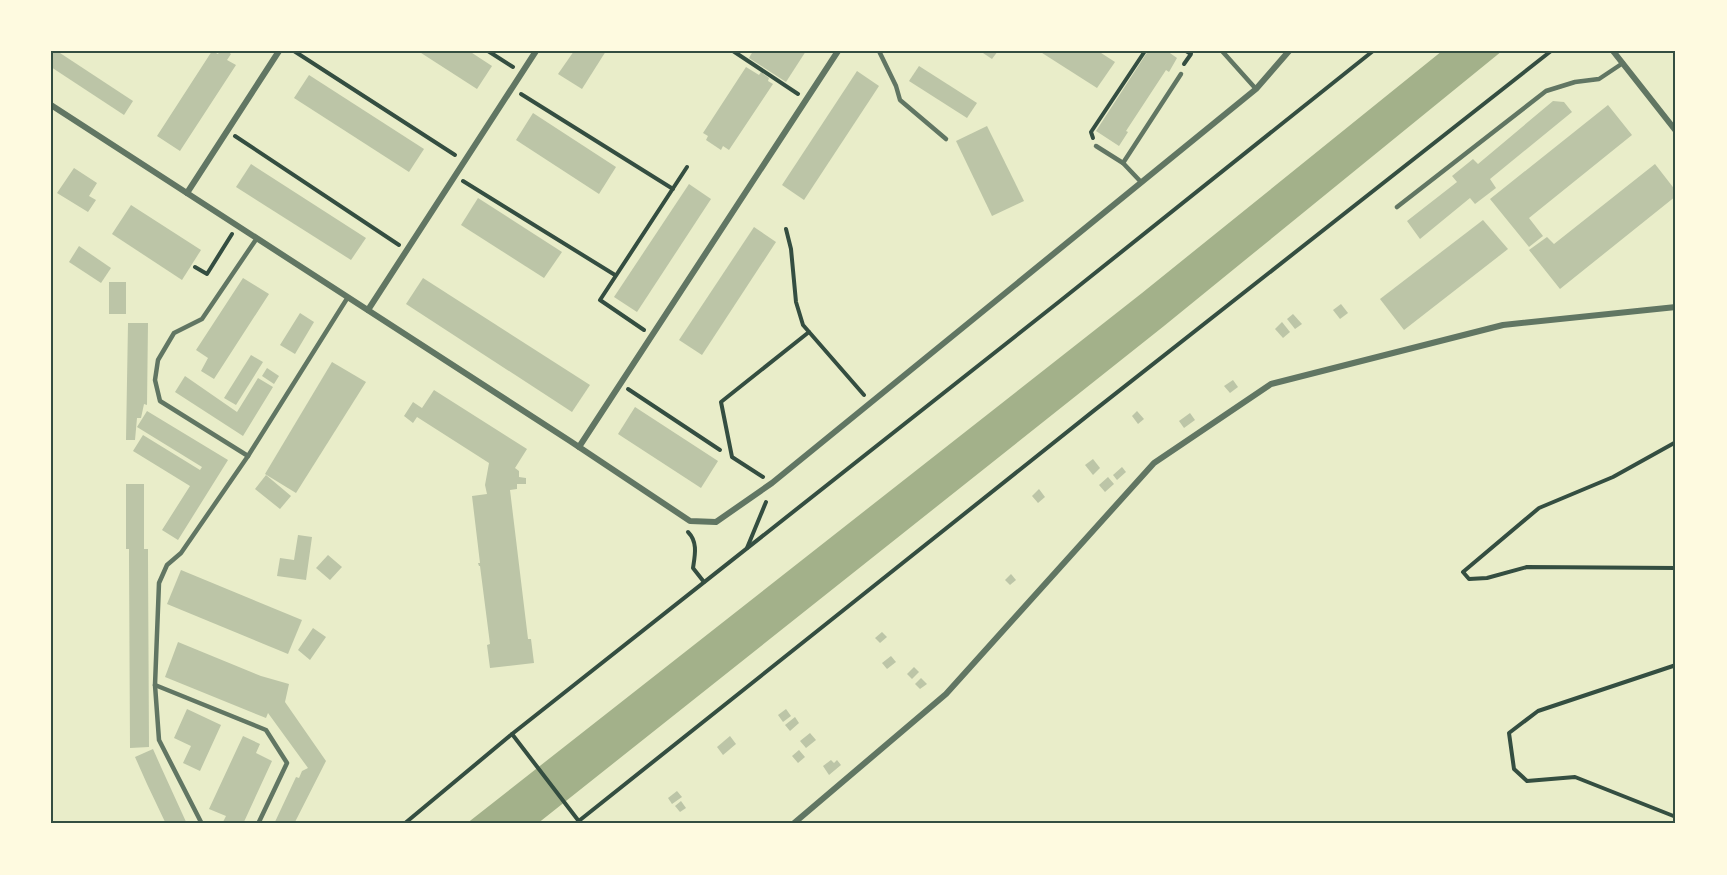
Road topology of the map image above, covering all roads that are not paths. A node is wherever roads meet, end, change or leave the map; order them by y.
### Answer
1 (279, 51) edge
2 (536, 51) edge
3 (838, 51) edge
4 (879, 51) edge
5 (1222, 51) edge
6 (1288, 51) edge
7 (1613, 51) edge
8 (1623, 63) junction
9 (1181, 74) dead end
10 (1256, 89) junction
11 (51, 105) edge
12 (1676, 131) edge
13 (946, 139) dead end
14 (1096, 146) road end
15 (1123, 163) junction
16 (1141, 182) junction
17 (187, 193) junction
18 (1397, 207) dead end
19 (257, 238) junction
20 (348, 297) junction
21 (1676, 307) edge
22 (368, 310) junction
23 (579, 447) junction
24 (248, 456) junction
25 (155, 685) junction
26 (202, 824) edge
27 (258, 824) edge
28 (793, 824) edge

1 - 17 street
2 - 22 street
3 - 23 street
4 - 13 lane
5 - 10 lane
6 - 10 street
7 - 8 street
8 - 12 street
8 - 18 lane
9 - 15 lane
10 - 16 street
11 - 17 street
14 - 15 lane
15 - 16 lane
16 - 23 street
17 - 19 street
19 - 20 street
19 - 24 lane
20 - 22 street
20 - 24 lane
21 - 28 street
22 - 23 street
24 - 25 lane
25 - 26 lane
25 - 27 lane

